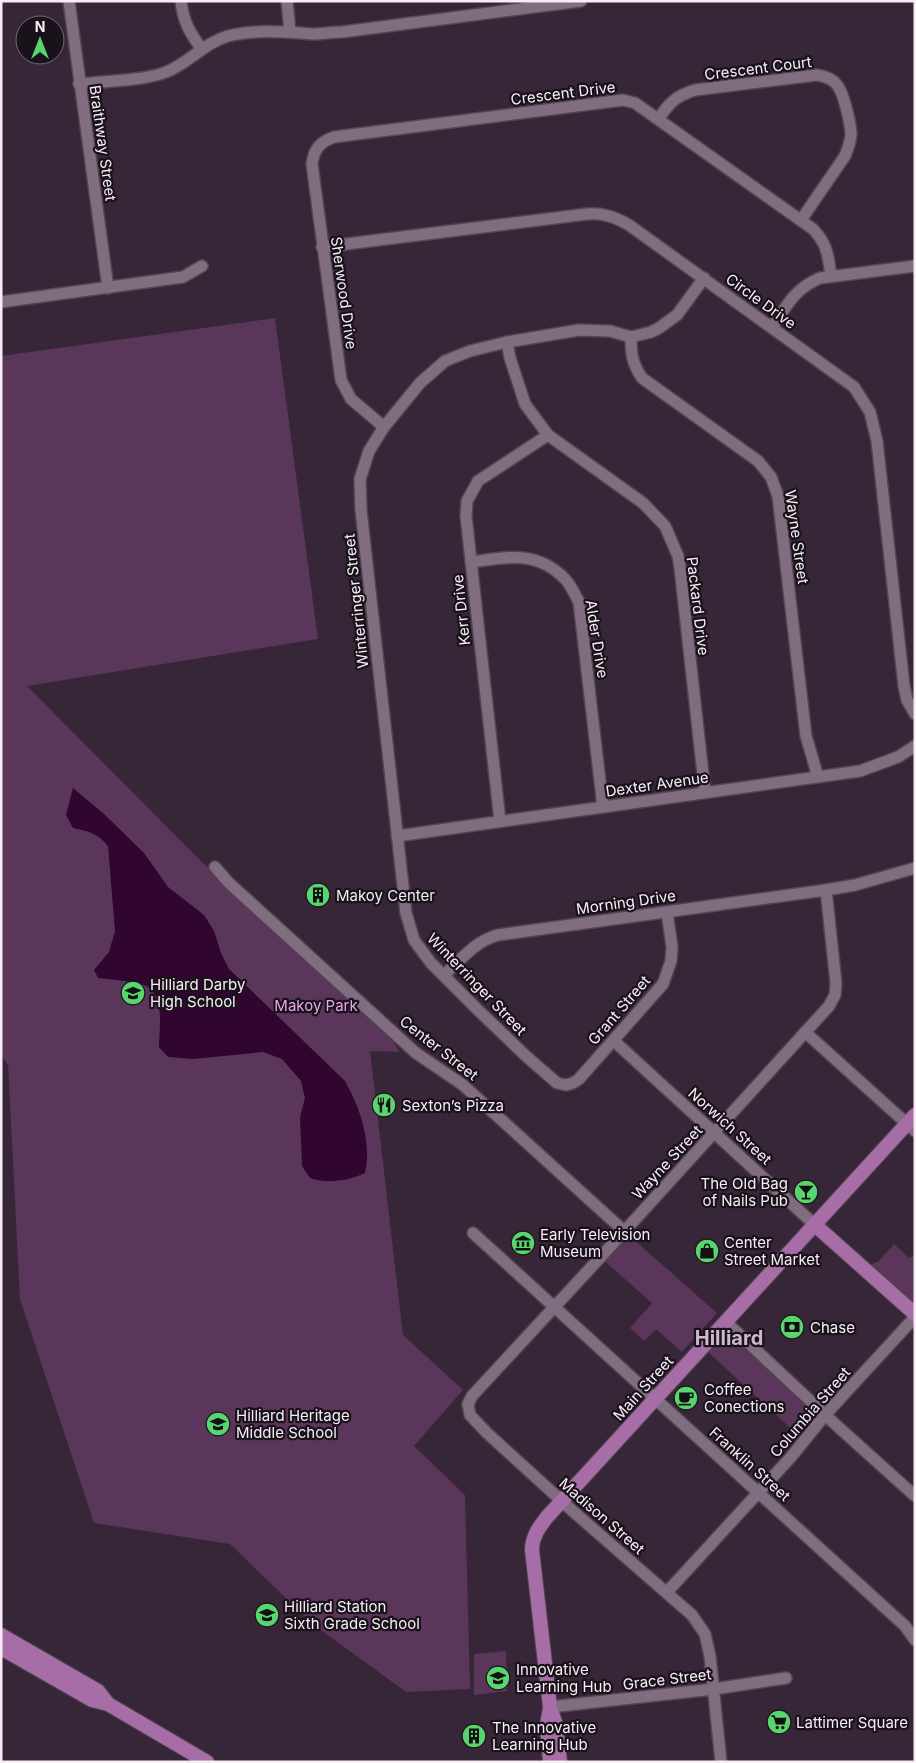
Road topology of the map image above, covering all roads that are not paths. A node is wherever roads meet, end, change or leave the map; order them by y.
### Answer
1 (69, 1) edge
2 (181, 1) edge
3 (287, 1) edge
4 (581, 1) edge
5 (290, 32) junction
6 (201, 48) junction
7 (80, 84) junction
8 (659, 118) junction
9 (318, 146) joint
10 (801, 220) junction
11 (322, 247) junction
12 (202, 266) dead end
13 (915, 266) edge
14 (831, 276) junction
15 (704, 278) junction
16 (108, 288) junction
17 (1, 302) edge
18 (772, 327) junction
19 (630, 337) junction
20 (507, 342) junction
21 (384, 427) junction
22 (548, 435) junction
23 (471, 562) junction
24 (915, 714) edge
25 (915, 746) edge
26 (818, 777) junction
27 (705, 792) junction
28 (603, 807) junction
29 (500, 821) junction
30 (397, 836) junction
31 (215, 867) dead end
32 (915, 868) edge
33 (826, 890) junction
34 (667, 912) junction
35 (444, 975) junction
36 (805, 1032) junction
37 (614, 1041) junction
38 (566, 1085) joint
39 (912, 1123) edge
40 (714, 1133) junction
41 (815, 1225) junction
42 (624, 1231) junction
43 (473, 1233) dead end
44 (554, 1308) junction
45 (915, 1316) edge
46 (726, 1322) junction
47 (655, 1399) junction
48 (468, 1404) joint
49 (825, 1415) junction
50 (757, 1492) junction
51 (915, 1496) edge
52 (562, 1501) junction
53 (667, 1592) junction
54 (1, 1635) edge
55 (915, 1640) edge
56 (1, 1648) edge
57 (786, 1678) dead end
58 (714, 1689) junction
59 (108, 1704) junction
60 (550, 1707) junction
61 (207, 1762) edge
62 (550, 1762) edge
63 (560, 1762) edge
64 (721, 1762) edge

1 - 7 street, Braithway Street
2 - 6 street
3 - 5 street
4 - 5 street
5 - 6 street
6 - 7 street
7 - 16 street, Braithway Street
8 - 9 street, Crescent Drive
8 - 10 street, Crescent Drive
8 - 10 street, Crescent Court
9 - 11 street, Sherwood Drive
10 - 14 street, Crescent Drive
11 - 15 street, Circle Drive
11 - 21 street, Sherwood Drive
12 - 16 street
13 - 14 street
14 - 18 street
15 - 18 street, Circle Drive
15 - 19 street
16 - 17 street
18 - 24 street, Circle Drive
19 - 20 street, Winterringer Street
19 - 26 street, Wayne Street
20 - 21 street, Winterringer Street
20 - 22 street, Packard Drive
21 - 30 street, Winterringer Street
22 - 23 street, Kerr Drive
22 - 27 street, Packard Drive
23 - 28 street, Alder Drive
23 - 29 street, Kerr Drive
25 - 26 street, Dexter Avenue
26 - 27 street, Dexter Avenue
27 - 28 street, Dexter Avenue
28 - 29 street, Dexter Avenue
29 - 30 street, Dexter Avenue
30 - 35 street, Winterringer Street
31 - 42 street, Center Street
32 - 33 street, Morning Drive
33 - 34 street, Morning Drive
33 - 36 street, Wayne Street
34 - 35 street, Morning Drive
34 - 37 street, Grant Street
35 - 38 street, Winterringer Street
36 - 39 street
36 - 40 street, Wayne Street
37 - 38 street, Grant Street
37 - 40 street, Norwich Street
39 - 41 main road, Main Street
40 - 41 street, Norwich Street
40 - 42 street, Wayne Street
41 - 45 main road, Norwich Street
41 - 46 main road, Main Street
42 - 44 street, Wayne Street
43 - 44 street, Franklin Street
44 - 47 street, Franklin Street
44 - 48 street, Wayne Street
45 - 49 street, Columbia Street
46 - 47 main road, Main Street
46 - 49 street
47 - 50 street, Franklin Street
47 - 52 main road, Main Street
48 - 52 street, Madison Street
49 - 50 street, Columbia Street
49 - 51 street
50 - 53 street, Columbia Street
50 - 55 street, Franklin Street
52 - 53 street, Madison Street
52 - 60 main road, Main Street
53 - 58 street, Madison Street
54 - 59 main road
56 - 59 main road
57 - 58 street, Grace Street
58 - 60 street, Grace Street
58 - 64 street, Madison Street
59 - 61 main road
60 - 62 main road, Main Street
60 - 63 main road, Main Street

